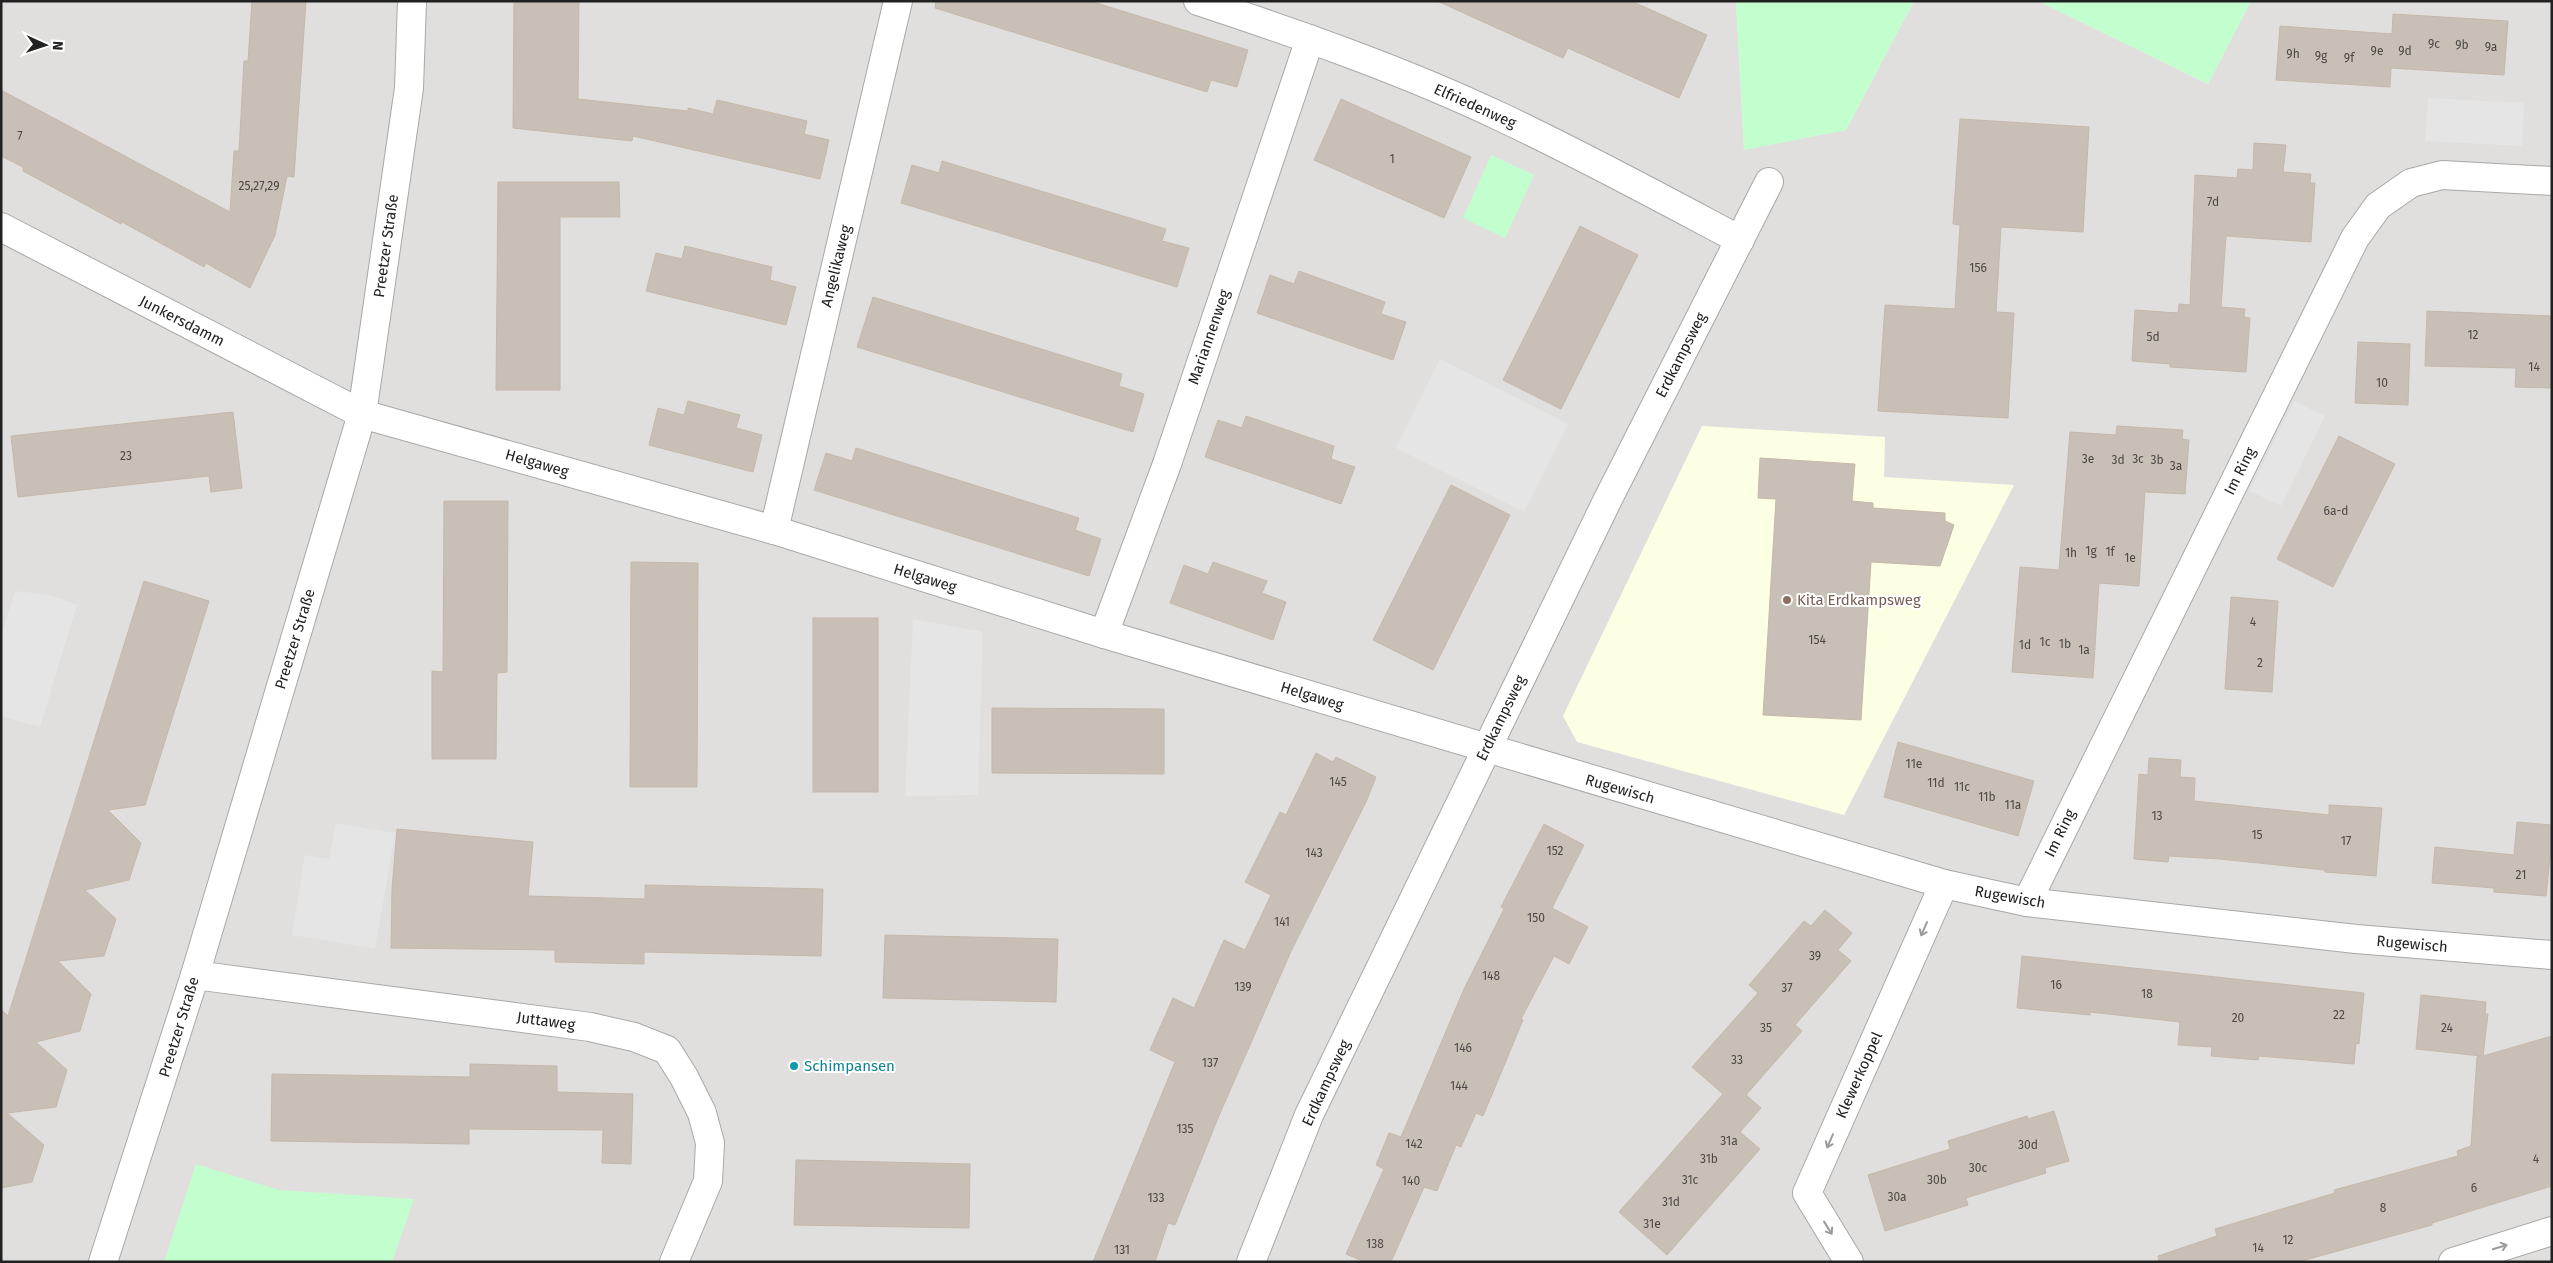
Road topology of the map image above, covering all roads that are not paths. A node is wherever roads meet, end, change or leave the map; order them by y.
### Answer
1 (412, 1) edge
2 (898, 1) edge
3 (1198, 1) edge
4 (1310, 39) junction
5 (2552, 181) edge
6 (1769, 182) dead end
7 (1, 228) edge
8 (1740, 240) junction
9 (362, 414) junction
10 (774, 530) junction
11 (1104, 634) junction
12 (1486, 749) junction
13 (1944, 884) junction
14 (2027, 902) junction
15 (2552, 956) edge
16 (195, 975) junction
17 (2552, 1231) edge
18 (104, 1262) edge
19 (674, 1262) edge
20 (1251, 1262) edge
21 (1849, 1262) edge
22 (2453, 1262) edge

1 - 9 street, Preetzer Straße
2 - 10 street, Angelikaweg
3 - 4 street, Elfriedenweg
4 - 8 street, Elfriedenweg
4 - 11 street, Mariannenweg
5 - 14 street, Im Ring
6 - 8 street, Erdkampsweg
7 - 9 street, Junkersdamm
8 - 12 street, Erdkampsweg
9 - 10 street, Helgaweg
9 - 16 street, Preetzer Straße
10 - 11 street, Helgaweg
11 - 12 street, Helgaweg
12 - 13 street, Rugewisch
12 - 20 street, Erdkampsweg
13 - 14 street, Rugewisch
13 -> 21 street, Klewerkoppel
14 - 15 street, Rugewisch
16 - 18 street, Preetzer Straße
16 - 19 street, Juttaweg
22 -> 17 street

